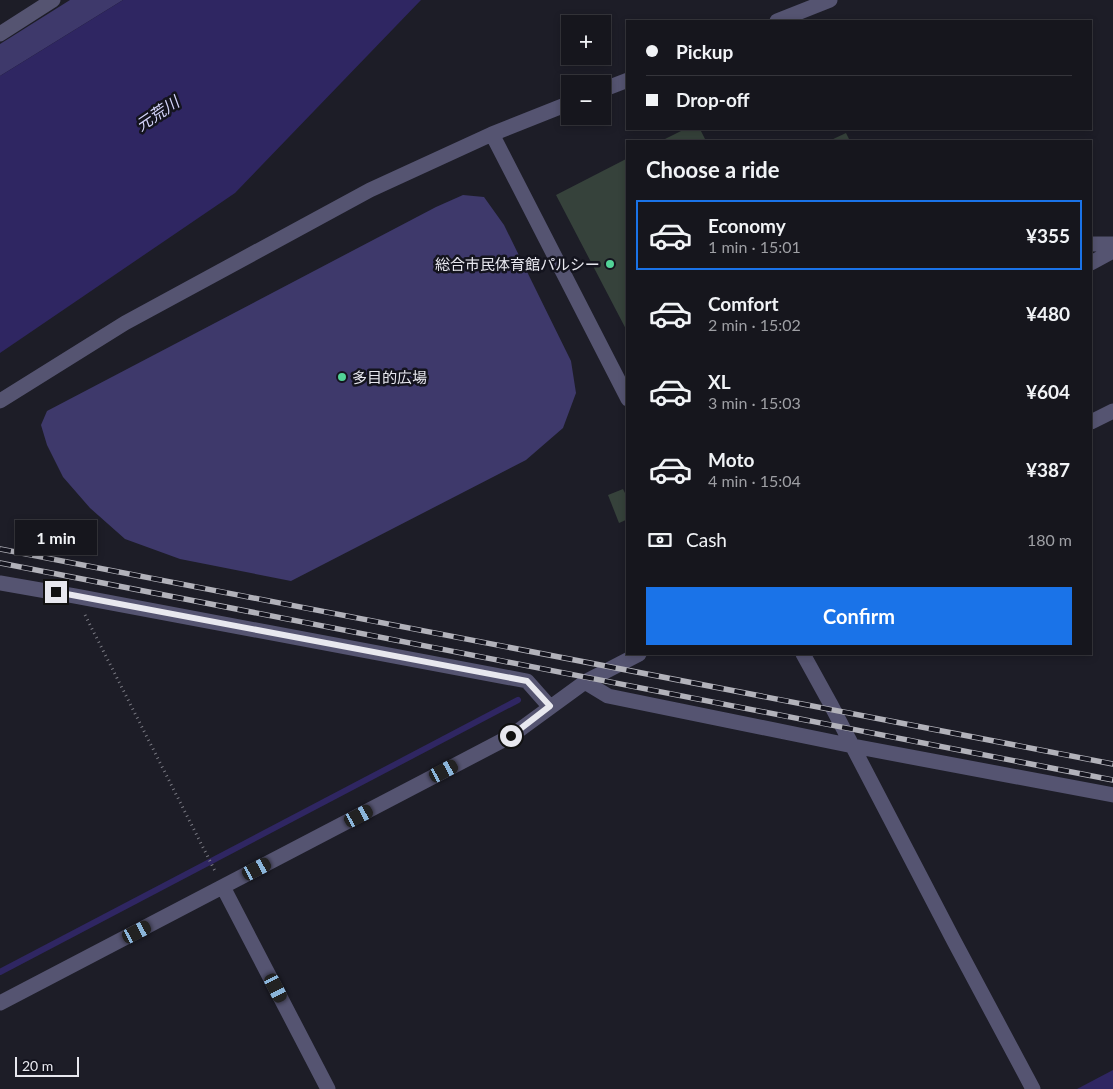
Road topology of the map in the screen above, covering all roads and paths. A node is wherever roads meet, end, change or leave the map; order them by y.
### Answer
1 (830, 0) edge
2 (44, 2) edge
3 (779, 20) edge
4 (0, 34) edge
5 (626, 81) edge
6 (611, 87) edge
7 (561, 107) edge
8 (492, 134) junction
9 (1092, 244) edge
10 (1113, 244) edge
11 (1113, 252) edge
12 (1092, 262) edge
13 (626, 395) edge
14 (0, 401) edge
15 (1113, 411) edge
16 (1092, 422) edge
17 (0, 583) edge
18 (75, 596) junction
19 (637, 655) edge
20 (804, 655) edge
21 (585, 682) junction
22 (550, 706) junction
23 (852, 746) junction
24 (1113, 795) edge
25 (223, 887) junction
26 (0, 1003) edge
27 (328, 1089) edge
28 (1033, 1089) edge

1 - 3 street
2 - 4 street
5 - 6 street
7 - 8 street
8 - 13 street
8 - 14 street
9 - 10 street
11 - 12 street
15 - 16 street
17 - 18 street
18 - 22 street
18 - 25 path
19 - 21 street
20 - 23 street
21 - 22 street
21 - 23 street
22 - 25 street
23 - 24 street
23 - 28 street
25 - 26 street
25 - 27 street

